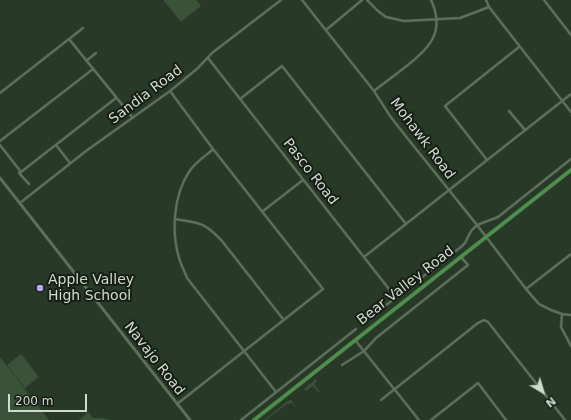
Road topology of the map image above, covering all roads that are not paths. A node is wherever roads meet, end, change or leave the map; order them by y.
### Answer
1 (281, 0) edge
2 (302, 0) edge
3 (362, 0) edge
4 (367, 0) edge
5 (431, 0) edge
6 (486, 0) edge
7 (544, 0) edge
8 (489, 7) junction
9 (437, 20) junction
10 (82, 28) dead end
11 (326, 30) junction
12 (571, 35) edge
13 (69, 39) junction
14 (519, 47) junction
15 (96, 53) dead end
16 (208, 58) junction
17 (86, 61) junction
18 (93, 69) junction
19 (170, 91) junction
20 (374, 91) junction
21 (0, 92) edge
22 (571, 94) edge
23 (116, 98) junction
24 (240, 99) junction
25 (562, 101) junction
26 (510, 111) dead end
27 (571, 112) edge
28 (133, 118) junction
29 (525, 130) junction
30 (0, 141) edge
31 (0, 145) edge
32 (56, 145) junction
33 (213, 149) junction
34 (571, 159) edge
35 (487, 160) junction
36 (70, 163) junction
37 (571, 170) edge
38 (21, 172) junction
39 (0, 178) edge
40 (303, 179) junction
41 (29, 184) dead end
42 (449, 190) junction
43 (20, 203) junction
44 (263, 211) junction
45 (175, 219) junction
46 (406, 224) junction
47 (477, 225) junction
48 (485, 237) junction
49 (571, 254) edge
50 (364, 257) junction
51 (461, 257) junction
52 (526, 289) junction
53 (396, 298) junction
54 (376, 313) dead end
55 (562, 314) junction
56 (571, 315) edge
57 (284, 319) junction
58 (356, 329) dead end
59 (356, 340) junction
60 (571, 346) edge
61 (244, 350) junction
62 (364, 351) junction
63 (342, 365) dead end
64 (394, 389) junction
65 (276, 392) junction
66 (381, 400) dead end
67 (177, 404) junction
68 (504, 419) edge
69 (190, 420) edge
70 (241, 420) edge
71 (254, 420) edge
72 (419, 420) edge
73 (431, 420) edge
74 (565, 420) edge

1 - 16 street, Sandia Road
2 - 11 street, Mohawk Road
3 - 11 street
4 - 9 street
5 - 9 street
6 - 8 street
7 - 12 street
8 - 9 street
8 - 14 street
9 - 20 street
10 - 13 street
11 - 20 street, Mohawk Road
13 - 17 street
13 - 21 street
14 - 25 street
14 - 35 street
15 - 17 street
16 - 19 street, Sandia Road
16 - 24 street, Pasco Road
17 - 18 street
18 - 23 street
18 - 30 street
19 - 28 street, Sandia Road
19 - 33 street
20 - 42 street, Mohawk Road
22 - 25 street
23 - 28 street
23 - 32 street
24 - 40 street, Pasco Road
24 - 46 street
25 - 27 street
25 - 29 street
26 - 29 street
28 - 36 street, Sandia Road
29 - 35 street
31 - 38 street
32 - 36 street
32 - 38 street
33 - 44 street
33 - 45 street
34 - 47 street
35 - 42 street
36 - 43 street, Sandia Road
37 - 48 main road, Bear Valley Road
38 - 41 street
39 - 43 street, Navajo Road
40 - 44 street
40 - 50 street, Pasco Road
42 - 46 street
42 - 47 street, Mohawk Road
43 - 67 street, Navajo Road
44 - 57 street
45 - 57 street
45 - 61 street
46 - 50 street
47 - 48 street, Mohawk Road
47 - 53 street
48 - 51 main road, Bear Valley Road
48 - 52 street, Mohawk Road
49 - 52 street
50 - 53 street, Pasco Road
51 - 59 main road, Bear Valley Road
51 - 62 street
52 - 55 street, Mohawk Road
53 - 54 street
55 - 56 street, Mohawk Road
55 - 60 street
57 - 61 street
58 - 65 street
59 - 62 street
59 - 71 main road, Bear Valley Road
61 - 65 street
61 - 67 street
62 - 63 street
62 - 64 street
64 - 66 street
64 - 72 street
64 - 74 street
65 - 70 street
67 - 69 street, Navajo Road
68 - 73 street

